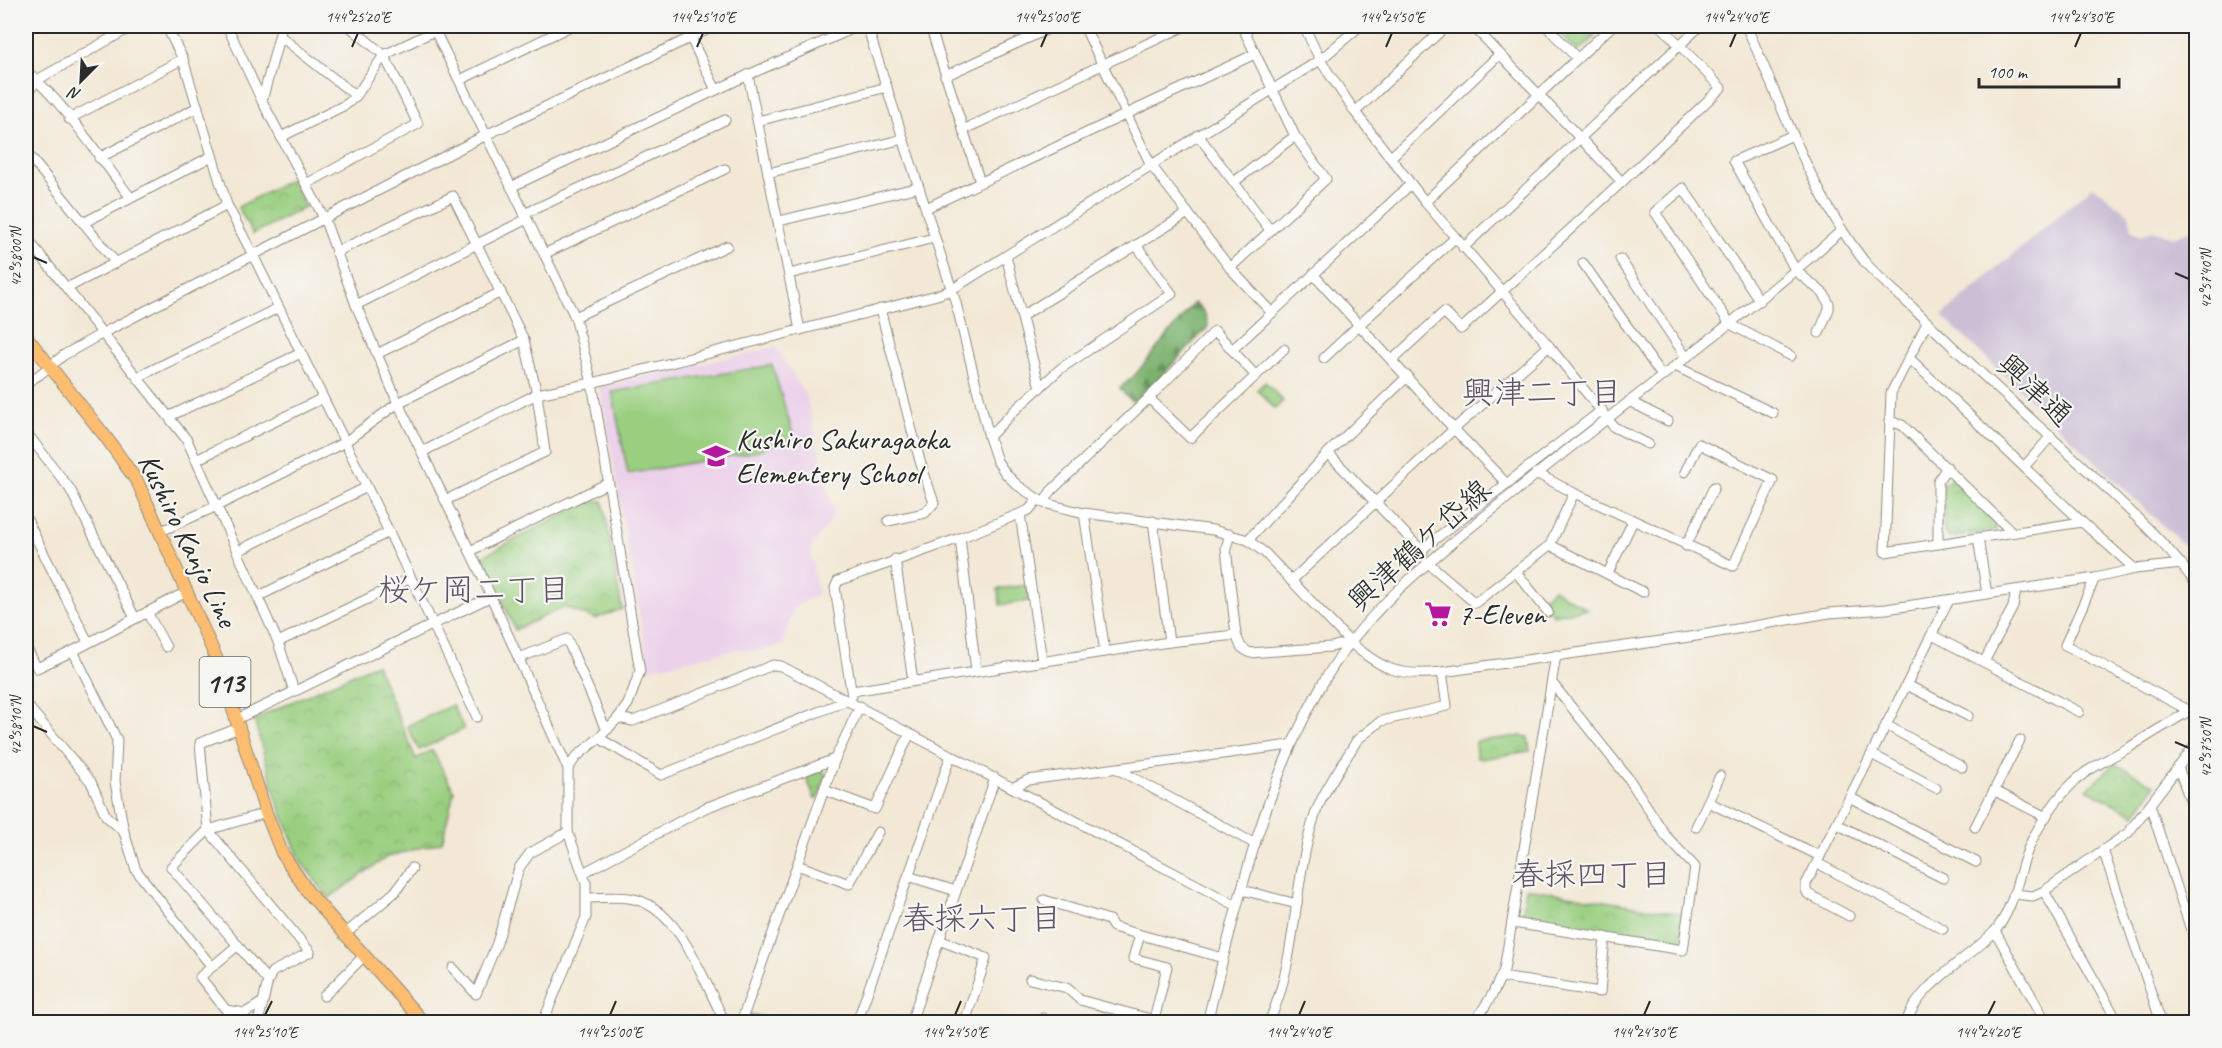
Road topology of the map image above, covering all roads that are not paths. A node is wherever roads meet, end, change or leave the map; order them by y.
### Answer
1 (133, 26) edge
2 (166, 26) edge
3 (227, 26) edge
4 (282, 26) edge
5 (349, 26) edge
6 (445, 26) edge
7 (571, 26) edge
8 (685, 26) edge
9 (715, 26) edge
10 (859, 26) edge
11 (867, 26) edge
12 (930, 26) edge
13 (1055, 26) edge
14 (1084, 26) edge
15 (1185, 26) edge
16 (1242, 26) edge
17 (1304, 26) edge
18 (1360, 26) edge
19 (1446, 26) edge
20 (1473, 26) edge
21 (1546, 26) edge
22 (1612, 26) edge
23 (1661, 26) edge
24 (1700, 26) edge
25 (1746, 26) edge
26 (432, 28) edge
27 (280, 36) junction
28 (691, 38) junction
29 (1679, 45) junction
30 (1255, 54) junction
31 (1500, 54) junction
32 (384, 55) junction
33 (1577, 58) junction
34 (183, 59) junction
35 (1320, 60) junction
36 (1102, 65) junction
37 (26, 70) edge
38 (748, 75) junction
39 (945, 76) junction
40 (37, 80) junction
41 (460, 80) junction
42 (887, 87) junction
43 (716, 90) junction
44 (1272, 90) junction
45 (26, 95) edge
46 (1539, 95) junction
47 (356, 96) junction
48 (262, 101) junction
49 (198, 107) junction
50 (1355, 112) junction
51 (1127, 116) junction
52 (69, 118) junction
53 (725, 120) dead end
54 (758, 121) junction
55 (963, 130) junction
56 (486, 135) junction
57 (1198, 135) junction
58 (1793, 135) junction
59 (1295, 136) junction
60 (281, 137) junction
61 (1578, 138) junction
62 (903, 139) junction
63 (26, 152) edge
64 (212, 156) junction
65 (99, 158) junction
66 (1390, 158) junction
67 (1150, 165) junction
68 (725, 169) dead end
69 (768, 173) junction
70 (980, 182) junction
71 (1234, 182) junction
72 (1622, 182) junction
73 (306, 184) junction
74 (1411, 184) junction
75 (512, 187) junction
76 (919, 187) junction
77 (131, 198) junction
78 (1425, 202) junction
79 (227, 205) junction
80 (926, 208) junction
81 (1188, 213) junction
82 (526, 217) junction
83 (324, 218) junction
84 (779, 221) junction
85 (83, 223) junction
86 (1270, 230) junction
87 (1842, 230) junction
88 (26, 237) edge
89 (934, 238) junction
90 (1455, 238) junction
91 (477, 243) junction
92 (1136, 245) junction
93 (727, 246) dead end
94 (1463, 248) junction
95 (336, 252) junction
96 (544, 254) junction
97 (253, 255) junction
98 (1006, 256) junction
99 (1620, 259) dead end
100 (116, 263) junction
101 (1583, 263) dead end
102 (1230, 268) junction
103 (1796, 271) junction
104 (789, 274) junction
105 (1313, 274) junction
106 (67, 288) junction
107 (951, 290) junction
108 (501, 292) junction
109 (1503, 292) junction
110 (1760, 301) junction
111 (356, 305) junction
112 (278, 308) junction
113 (880, 309) junction
114 (1272, 313) junction
115 (1022, 316) junction
116 (575, 317) junction
117 (1927, 323) junction
118 (1730, 324) junction
119 (1359, 325) junction
120 (800, 330) junction
121 (103, 333) junction
122 (1819, 333) dead end
123 (26, 336) edge
124 (524, 340) junction
125 (1549, 346) junction
126 (1284, 349) dead end
127 (1232, 350) junction
128 (301, 353) junction
129 (377, 354) junction
130 (1791, 356) dead end
131 (1686, 357) junction
132 (1324, 358) dead end
133 (1909, 358) junction
134 (1392, 360) junction
135 (50, 366) junction
136 (1675, 366) junction
137 (1256, 376) junction
138 (1408, 376) junction
139 (1662, 376) junction
140 (138, 377) junction
141 (26, 383) edge
142 (592, 383) junction
143 (1040, 388) junction
144 (537, 394) junction
145 (323, 398) junction
146 (1149, 398) junction
147 (1629, 401) junction
148 (398, 403) junction
149 (1773, 413) dead end
150 (1605, 414) junction
151 (170, 417) junction
152 (1668, 421) dead end
153 (1889, 421) junction
154 (1454, 429) junction
155 (26, 435) edge
156 (2051, 436) junction
157 (989, 437) junction
158 (345, 442) junction
159 (1648, 444) dead end
160 (422, 452) junction
161 (1328, 453) junction
162 (196, 460) junction
163 (2024, 466) junction
164 (1947, 467) junction
165 (1685, 472) dead end
166 (1536, 473) junction
167 (608, 483) junction
168 (1506, 483) junction
169 (1714, 487) dead end
170 (367, 488) junction
171 (1574, 494) junction
172 (446, 500) junction
173 (1041, 501) junction
174 (1376, 502) junction
175 (217, 506) junction
176 (1084, 513) junction
177 (1020, 514) junction
178 (26, 518) edge
179 (1153, 520) junction
180 (888, 521) dead end
181 (1633, 521) junction
182 (2082, 522) junction
183 (159, 532) junction
184 (389, 532) junction
185 (2012, 532) junction
186 (1230, 534) junction
187 (960, 538) junction
188 (1978, 538) junction
189 (1248, 540) junction
190 (1938, 544) junction
191 (1550, 545) junction
192 (1686, 546) junction
193 (238, 550) junction
194 (1421, 550) junction
195 (470, 551) junction
196 (895, 560) junction
197 (1429, 561) junction
198 (2183, 567) junction
199 (2196, 567) edge
200 (2135, 569) junction
201 (1516, 572) junction
202 (1608, 573) junction
203 (411, 578) junction
204 (2095, 578) junction
205 (1291, 581) junction
206 (2196, 584) edge
207 (2016, 590) junction
208 (188, 591) junction
209 (1643, 592) dead end
210 (1987, 594) junction
211 (259, 597) junction
212 (490, 597) junction
213 (1949, 600) junction
214 (147, 612) junction
215 (1548, 612) dead end
216 (135, 618) junction
217 (433, 624) junction
218 (1236, 634) junction
219 (1932, 635) junction
220 (88, 642) junction
221 (278, 642) junction
222 (1169, 642) junction
223 (1350, 642) junction
224 (26, 647) edge
225 (166, 647) dead end
226 (73, 651) junction
227 (1105, 652) junction
228 (1556, 655) junction
229 (519, 658) junction
230 (1042, 661) junction
231 (1984, 662) junction
232 (976, 671) junction
233 (1442, 672) junction
234 (913, 681) junction
235 (1552, 683) junction
236 (1907, 685) junction
237 (294, 691) junction
238 (853, 700) junction
239 (26, 704) edge
240 (2193, 709) edge
241 (2079, 712) dead end
242 (1968, 716) dead end
243 (477, 717) dead end
244 (618, 718) junction
245 (238, 724) junction
246 (1886, 726) junction
247 (608, 729) junction
248 (909, 735) junction
249 (599, 738) junction
250 (2020, 740) dead end
251 (2196, 744) edge
252 (1290, 745) junction
253 (951, 755) junction
254 (1873, 755) junction
255 (835, 759) junction
256 (1962, 767) dead end
257 (2178, 767) junction
258 (568, 770) junction
259 (1118, 770) junction
260 (1720, 776) dead end
261 (995, 778) junction
262 (1014, 787) junction
263 (1936, 788) dead end
264 (824, 790) junction
265 (1995, 791) junction
266 (1851, 798) junction
267 (1708, 802) junction
268 (2150, 805) junction
269 (266, 813) junction
270 (2196, 816) edge
271 (2046, 818) junction
272 (1837, 824) junction
273 (1696, 827) dead end
274 (1975, 827) dead end
275 (208, 830) junction
276 (124, 832) junction
277 (568, 832) junction
278 (878, 832) dead end
279 (1255, 844) junction
280 (2103, 850) junction
281 (1819, 859) junction
282 (1976, 862) dead end
283 (797, 865) junction
284 (412, 868) dead end
285 (583, 873) junction
286 (908, 876) junction
287 (1943, 878) dead end
288 (1242, 890) junction
289 (956, 891) junction
290 (2044, 891) junction
291 (2013, 894) junction
292 (587, 898) junction
293 (1044, 900) dead end
294 (1298, 904) junction
295 (1237, 906) junction
296 (2196, 906) edge
297 (2186, 909) junction
298 (1849, 916) dead end
299 (1513, 923) junction
300 (1943, 929) dead end
301 (1995, 931) junction
302 (344, 935) junction
303 (1140, 935) junction
304 (1605, 937) junction
305 (939, 940) junction
306 (238, 945) junction
307 (2196, 945) edge
308 (364, 956) junction
309 (1223, 958) junction
310 (212, 967) junction
311 (453, 968) dead end
312 (1501, 977) junction
313 (1030, 979) dead end
314 (268, 981) junction
315 (324, 996) dead end
316 (263, 1002) junction
317 (417, 1020) edge
318 (912, 1020) edge
319 (1154, 1020) junction
320 (258, 1023) edge
321 (543, 1023) edge
322 (725, 1023) edge
323 (741, 1023) edge
324 (857, 1023) edge
325 (929, 1023) edge
326 (965, 1023) edge
327 (1165, 1023) edge
328 (1207, 1023) edge
329 (1269, 1023) edge
330 (1476, 1023) edge
331 (1906, 1023) edge
332 (2046, 1023) edge
333 (2118, 1023) edge
334 (2161, 1023) edge

1 - 40 street
2 - 34 street
3 - 48 street
4 - 27 street
5 - 32 street
6 - 26 street
7 - 41 street
8 - 28 street
9 - 28 street
10 - 38 street
11 - 42 street
12 - 39 street
13 - 39 street
14 - 36 street
15 - 36 street
16 - 30 street
17 - 35 street
18 - 35 street
19 - 50 street
20 - 31 street
21 - 33 street
22 - 33 street
23 - 29 street
24 - 29 street
25 - 58 street, 興津通
26 - 32 street
26 - 41 street
27 - 47 street
27 - 48 street
28 - 43 street
28 - 56 street
29 - 61 street
29 - 72 street
30 - 44 street
30 - 51 street
31 - 46 street
31 - 66 street
32 - 47 street
32 - 73 street
33 - 46 street
34 - 49 street
34 - 52 street
35 - 44 street
35 - 50 street
36 - 51 street
36 - 55 street
37 - 40 street
38 - 43 street
38 - 54 street
39 - 55 street
40 - 45 street
40 - 52 street
41 - 56 street
42 - 54 street
42 - 62 street
43 - 75 street
44 - 57 street
44 - 59 street
46 - 61 street
46 - 78 street
47 - 60 street
48 - 60 street
49 - 64 street
49 - 65 street
50 - 66 street
51 - 67 street
51 - 70 street
52 - 65 street
53 - 82 street
54 - 69 street
55 - 70 street
56 - 75 street
56 - 83 street
57 - 67 street
57 - 71 street
58 - 87 street, 興津通
58 - 103 street
59 - 71 street
59 - 86 street
60 - 73 street
61 - 72 street
61 - 94 street
62 - 69 street
62 - 76 street
63 - 85 street
64 - 77 street
64 - 79 street
65 - 77 street
66 - 74 street
67 - 81 street
67 - 98 street
68 - 96 street
69 - 84 street
70 - 80 street
71 - 86 street
72 - 109 street
73 - 83 street
74 - 78 street
74 - 105 street
75 - 82 street
76 - 80 street
76 - 84 street
77 - 85 street
78 - 90 street
79 - 97 street
79 - 100 street
80 - 89 street
81 - 92 street
81 - 102 street
82 - 91 street
82 - 96 street
83 - 95 street
83 - 97 street
84 - 104 street
85 - 100 street
86 - 102 street
87 - 103 street, 興津鶴ケ岱線
87 - 117 street, 興津通
88 - 106 street
89 - 104 street
89 - 107 street
90 - 94 street
90 - 119 street
91 - 95 street
91 - 108 street
91 - 111 street
92 - 115 street
92 - 143 street
93 - 116 street
94 - 109 street
95 - 111 street
96 - 116 street
97 - 112 street
97 - 121 street
98 - 107 street
98 - 115 street
99 - 131 street
100 - 106 street
101 - 139 street
102 - 114 street
103 - 110 street, 興津鶴ケ岱線
103 - 122 street
104 - 120 street
105 - 114 street
105 - 119 street
106 - 121 street
107 - 113 street
107 - 157 street
108 - 124 street
108 - 129 street
109 - 125 street
109 - 134 street
110 - 118 street, 興津鶴ケ岱線
110 - 118 street
111 - 129 street
112 - 128 street
112 - 140 street
113 - 120 street
113 - 180 street
114 - 127 street
115 - 143 street
116 - 142 street
117 - 133 street
117 - 156 street, 興津通
118 - 130 street
118 - 131 street, 興津鶴ケ岱線
119 - 132 street
119 - 134 street
120 - 142 street
121 - 135 street
121 - 140 street
123 - 135 main road, Kushiro Kanjo Line / 113
124 - 144 street
124 - 148 street
125 - 150 street
125 - 154 street
126 - 137 street
127 - 137 street
127 - 146 street
128 - 145 street
128 - 151 street
129 - 148 street
131 - 136 street, 興津鶴ケ岱線
133 - 153 street
133 - 163 street
134 - 138 street
135 - 141 street
135 - 183 main road, Kushiro Kanjo Line / 113
136 - 139 street, 興津鶴ケ岱線
136 - 149 street
137 - 146 street
138 - 154 street
138 - 161 street
139 - 147 street, 興津鶴ケ岱線
140 - 151 street
142 - 144 street
142 - 167 street
143 - 157 street
144 - 160 street
144 - 172 street
145 - 158 street
145 - 162 street
146 - 173 street
147 - 150 street, 興津鶴ケ岱線
147 - 152 street
148 - 158 street
148 - 160 street
150 - 159 street
150 - 166 street, 興津鶴ケ岱線
150 - 168 street
151 - 162 street
153 - 164 street
153 - 190 street
154 - 168 street
154 - 174 street
155 - 216 street
156 - 163 street
156 - 198 street, 興津通
157 - 173 street
158 - 170 street
158 - 175 street
160 - 172 street
161 - 174 street
161 - 189 street
162 - 175 street
163 - 182 street
164 - 185 street
164 - 190 street
165 - 192 street
166 - 171 street
166 - 197 street, 興津鶴ケ岱線
167 - 195 street
167 - 244 street
168 - 194 street
169 - 192 street
170 - 184 street
170 - 193 street
171 - 181 street
171 - 191 street
172 - 195 street
173 - 176 street
173 - 177 street
174 - 194 street
174 - 205 street
175 - 183 street
175 - 193 street
176 - 179 street
176 - 227 street
177 - 187 street
177 - 230 street
178 - 220 street
179 - 186 street
179 - 222 street
181 - 192 street
181 - 202 street
182 - 185 street
182 - 200 street
183 - 208 main road, Kushiro Kanjo Line / 113
184 - 203 street
184 - 211 street
185 - 188 street
186 - 189 street
186 - 218 street
187 - 196 street
187 - 232 street
188 - 190 street
188 - 210 street
189 - 205 street
191 - 201 street
191 - 202 street
193 - 211 street
194 - 197 street
195 - 212 street
196 - 234 street
196 - 238 street
197 - 201 street
197 - 223 street, 興津鶴ケ岱線
198 - 199 street
198 - 200 street
198 - 206 street, 興津通
200 - 204 street
201 - 215 street
202 - 209 street
203 - 217 street
203 - 221 street
204 - 207 street
204 - 240 street
205 - 223 street
207 - 210 street
207 - 231 street
208 - 214 street
208 - 245 main road, Kushiro Kanjo Line / 113
210 - 213 street
211 - 221 street
212 - 217 street
212 - 229 street
213 - 219 street
213 - 228 street
214 - 216 street
214 - 225 street
216 - 220 street
217 - 237 street
217 - 243 street
218 - 222 street
218 - 223 street
219 - 231 street
219 - 236 street
220 - 226 street
221 - 237 street
222 - 227 street
223 - 233 street
223 - 252 street, 興津鶴ケ岱線
224 - 226 street
226 - 276 street
227 - 230 street
228 - 233 street
228 - 235 street
229 - 247 street
229 - 258 street
230 - 232 street
231 - 241 street
232 - 234 street
233 - 294 street
234 - 238 street
235 - 299 street
235 - 304 street
236 - 242 street
236 - 246 street
237 - 245 street
238 - 244 street
238 - 248 street
238 - 249 street
238 - 255 street
239 - 276 street
240 - 271 street
244 - 247 street
245 - 269 main road, Kushiro Kanjo Line / 113
245 - 275 street
246 - 254 street
246 - 256 street
247 - 249 street
248 - 253 street
248 - 264 street
249 - 258 street
250 - 265 street
251 - 257 street
252 - 259 street
252 - 279 street, 興津鶴ケ岱線
253 - 261 street
253 - 286 street
254 - 263 street
254 - 266 street
255 - 264 street
255 - 285 street
257 - 268 street
257 - 270 street
258 - 277 street
259 - 262 street
259 - 279 street
260 - 267 street
261 - 262 street
261 - 289 street
262 - 295 street
264 - 283 street
265 - 271 street
265 - 274 street
266 - 272 street
266 - 282 street
267 - 273 street
267 - 281 street
268 - 280 street
268 - 297 street
269 - 275 street
269 - 302 main road, Kushiro Kanjo Line / 113
271 - 291 street
272 - 281 street
272 - 287 street
275 - 306 street
275 - 314 street
276 - 310 street
277 - 285 street
277 - 311 street
278 - 283 street
279 - 288 street, 興津鶴ケ岱線
280 - 290 street
280 - 334 street
281 - 298 street
281 - 300 street
283 - 323 street
284 - 302 street
285 - 292 street
286 - 289 street
286 - 324 street
288 - 294 street
288 - 295 street, 興津鶴ケ岱線
289 - 305 street
290 - 291 street
290 - 333 street
291 - 301 street
292 - 321 street
292 - 322 street
293 - 303 street
294 - 329 street
295 - 309 street, 興津鶴ケ岱線
296 - 297 street
297 - 307 street
299 - 304 street
299 - 312 street
301 - 331 street
301 - 332 street
302 - 308 main road, Kushiro Kanjo Line / 113
303 - 309 street
303 - 319 street
304 - 312 street
305 - 318 street
305 - 326 street
306 - 310 street
306 - 314 street
308 - 315 street
308 - 317 main road, Kushiro Kanjo Line / 113
309 - 328 street, 興津鶴ケ岱線
310 - 316 street
312 - 330 street
313 - 319 street
314 - 316 street
316 - 320 street
318 - 325 street
319 - 327 street

